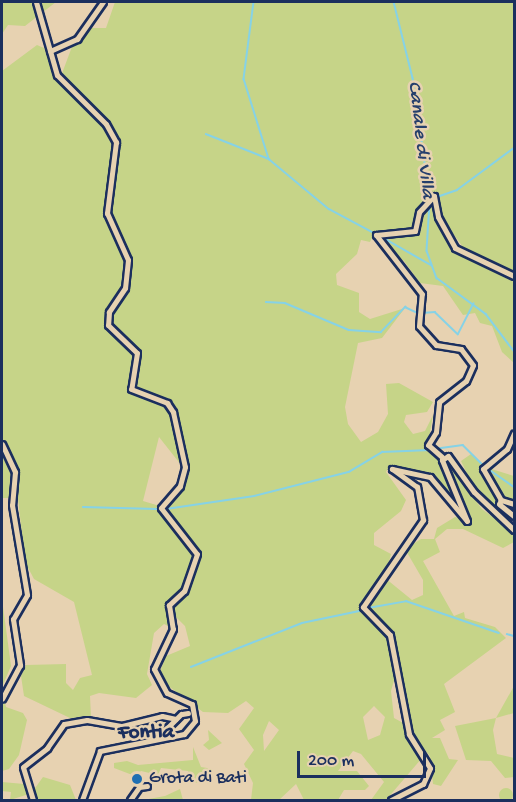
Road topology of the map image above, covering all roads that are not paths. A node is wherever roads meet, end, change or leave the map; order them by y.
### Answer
1 (36, 2) edge
2 (103, 2) edge
3 (50, 51) junction
4 (514, 276) edge
5 (514, 433) edge
6 (2, 444) edge
7 (442, 457) junction
8 (501, 500) junction
9 (514, 504) edge
10 (514, 516) edge
11 (514, 530) edge
12 (2, 699) edge
13 (188, 714) junction
14 (176, 719) junction
15 (169, 738) junction
16 (147, 786) dead end
17 (33, 801) edge
18 (82, 801) edge
19 (130, 801) edge
20 (391, 801) edge

1 - 3 street
2 - 3 street
3 - 13 street
4 - 7 street
5 - 8 street
6 - 12 street
7 - 11 street
7 - 20 street
8 - 9 street
8 - 10 street
13 - 14 street
13 - 15 street
14 - 15 street
14 - 17 street
15 - 18 street
16 - 19 street

